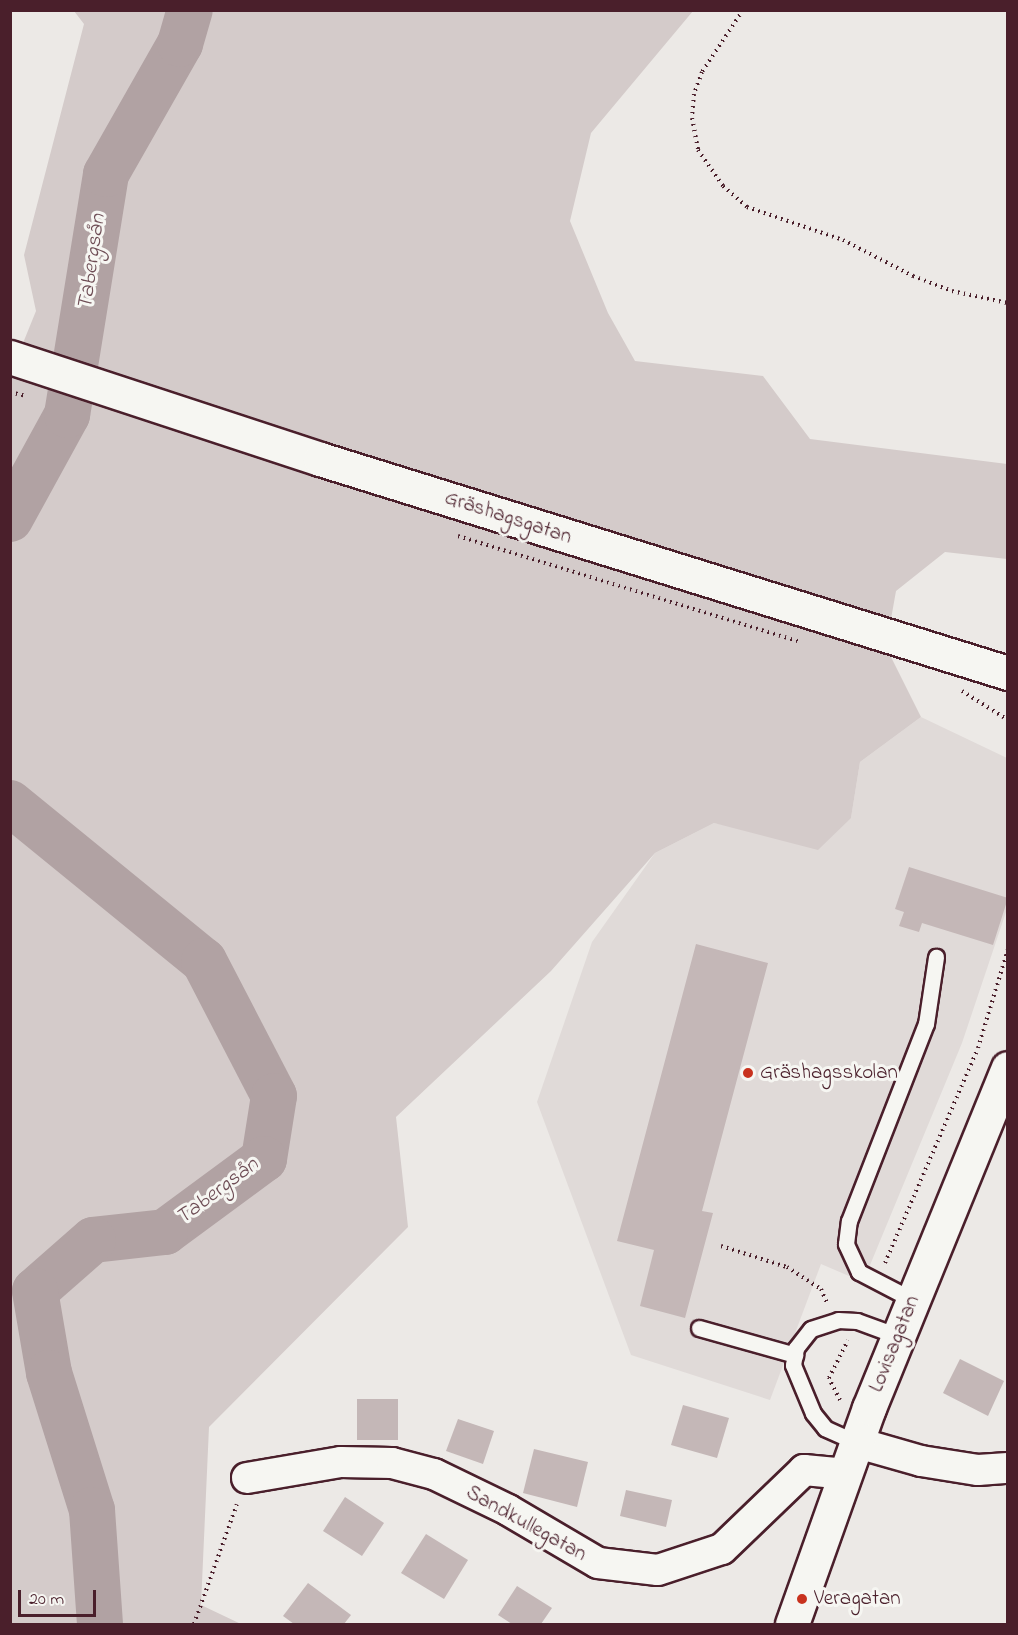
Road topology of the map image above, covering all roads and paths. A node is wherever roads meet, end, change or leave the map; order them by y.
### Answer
1 (743, 10) edge
2 (1008, 303) edge
3 (10, 357) edge
4 (1008, 673) edge
5 (936, 957) dead end
6 (1008, 1068) edge
7 (721, 1246) dead end
8 (913, 1300) junction
9 (832, 1321) junction
10 (699, 1328) dead end
11 (898, 1336) junction
12 (795, 1355) junction
13 (858, 1443) junction
14 (1008, 1468) edge
15 (847, 1474) junction
16 (247, 1478) joint
17 (194, 1624) edge
18 (792, 1624) edge

1 - 2 path
3 - 4 street, Gräshagsgatan
5 - 8 lane
6 - 8 street, Lovisagatan
7 - 9 path
8 - 11 street, Lovisagatan
9 - 11 lane
9 - 12 lane
10 - 12 lane
11 - 13 street, Lovisagatan
12 - 13 lane
13 - 14 street
13 - 15 street, Lovisagatan
15 - 16 street, Sandkullegatan
15 - 18 street, Lovisagatan
16 - 17 path

